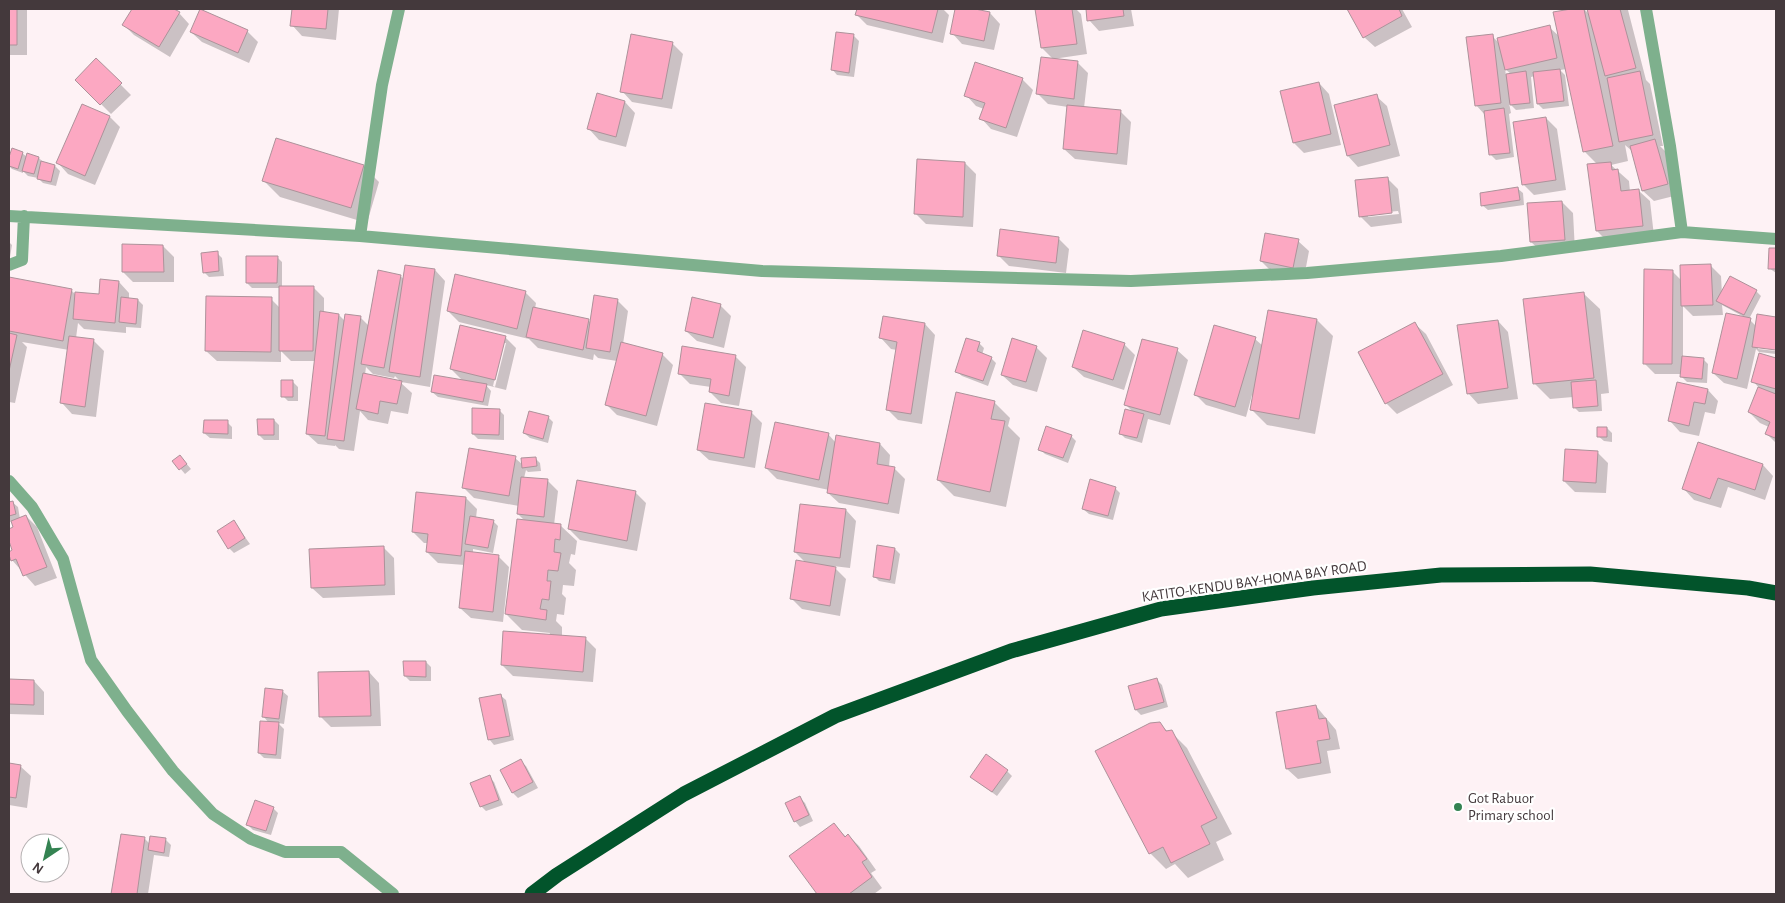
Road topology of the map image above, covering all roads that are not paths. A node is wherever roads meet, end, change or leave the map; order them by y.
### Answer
1 (399, 9) edge
2 (1646, 9) edge
3 (9, 216) edge
4 (24, 216) junction
5 (1682, 232) junction
6 (360, 236) junction
7 (1776, 239) edge
8 (9, 265) edge
9 (9, 481) edge
10 (1776, 593) edge
11 (393, 894) edge
12 (532, 894) edge

1 - 6 street
2 - 5 street
3 - 4 street
4 - 6 street
4 - 8 street
5 - 6 street
5 - 7 street
9 - 11 street
10 - 12 highway, KATITO-KENDU BAY-HOMA BAY ROAD

